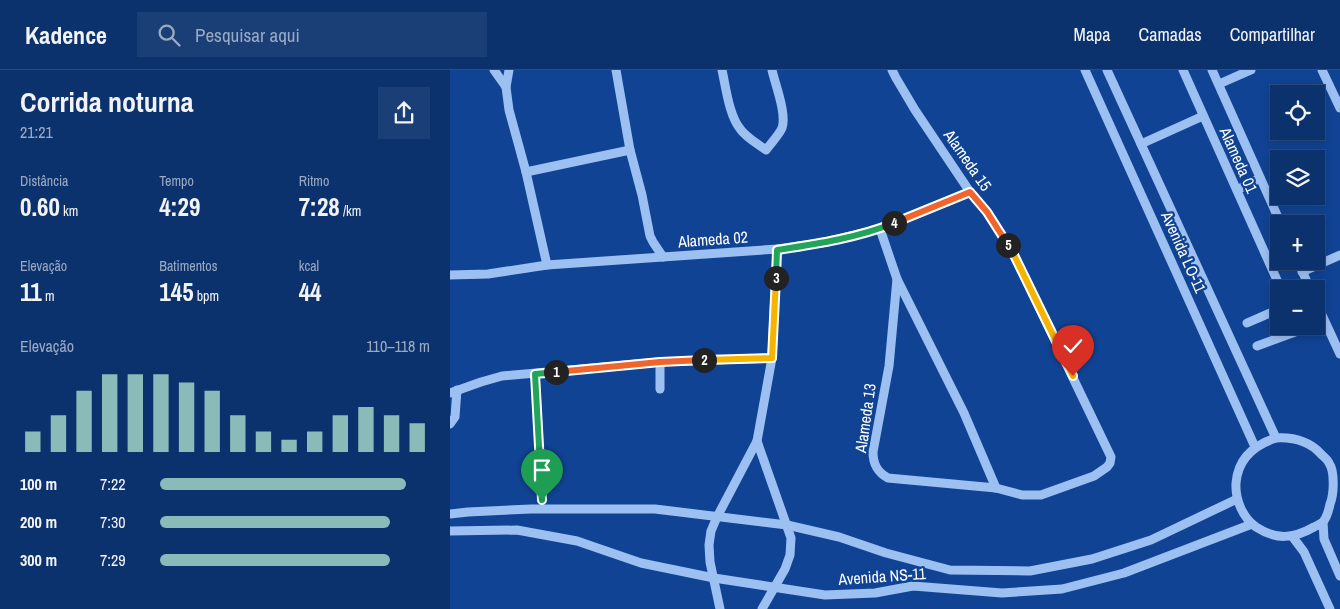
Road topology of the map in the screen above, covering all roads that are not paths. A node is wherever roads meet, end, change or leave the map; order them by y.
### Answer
1 (494, 70) edge
2 (509, 70) edge
3 (616, 70) edge
4 (722, 70) edge
5 (772, 70) edge
6 (892, 70) edge
7 (1085, 70) edge
8 (1106, 70) edge
9 (1183, 70) edge
10 (1212, 70) edge
11 (1251, 70) edge
12 (1322, 70) edge
13 (1219, 84) junction
14 (506, 86) junction
15 (1336, 88) edge
16 (1340, 108) edge
17 (1203, 116) junction
18 (1141, 144) junction
19 (630, 150) junction
20 (526, 172) junction
21 (1260, 178) junction
22 (1237, 190) junction
23 (970, 192) junction
24 (1277, 215) edge
25 (880, 229) junction
26 (777, 250) junction
27 (1340, 255) edge
28 (663, 257) junction
29 (547, 265) junction
30 (1302, 272) joint
31 (450, 275) edge
32 (897, 279) junction
33 (1277, 280) edge
34 (1306, 280) edge
35 (1270, 313) edge
36 (1325, 322) edge
37 (1247, 324) dead end
38 (1287, 335) edge
39 (1257, 346) dead end
40 (1340, 354) edge
41 (772, 358) junction
42 (660, 362) junction
43 (535, 374) junction
44 (660, 389) dead end
45 (454, 392) edge
46 (450, 424) edge
47 (1276, 438) junction
48 (758, 441) junction
49 (1255, 447) junction
50 (1111, 457) joint
51 (1340, 458) edge
52 (1330, 463) junction
53 (996, 488) junction
54 (1237, 499) junction
55 (542, 500) dead end
56 (450, 514) edge
57 (717, 517) junction
58 (1323, 522) junction
59 (1252, 524) junction
60 (787, 525) junction
61 (450, 531) edge
62 (1292, 536) junction
63 (1340, 576) edge
64 (714, 578) junction
65 (775, 586) junction
66 (720, 609) edge
67 (762, 609) edge
68 (1330, 609) edge

1 - 14 street
2 - 14 street
3 - 19 street
4 - 5 street
6 - 23 street, Alameda 15
7 - 49 street, Avenida LO-11
8 - 18 street, Avenida LO-11
9 - 17 street, Alameda 01
10 - 13 street
11 - 13 street
12 - 15 street
13 - 21 street
14 - 20 street
15 - 16 street
17 - 18 street
17 - 22 street, Alameda 01
18 - 47 street, Avenida LO-11
19 - 20 street
19 - 28 street
20 - 29 street
21 - 22 street
21 - 24 street
22 - 33 street, Alameda 01
23 - 25 street, Alameda 02
23 - 50 street, Alameda 15
25 - 26 street, Alameda 02
25 - 32 street, Alameda 13
26 - 28 street, Alameda 02
26 - 41 street
27 - 30 street
28 - 29 street, Alameda 02
29 - 31 street, Alameda 02
30 - 34 street
32 - 53 street, Alameda 13
32 - 53 street, Alameda 13
35 - 37 street
36 - 40 street
38 - 39 street
41 - 42 street
41 - 48 street
42 - 43 street
42 - 44 street
43 - 45 street
43 - 55 street
45 - 46 street
47 - 49 street
47 - 52 street
48 - 57 street
48 - 60 street
49 - 54 street
50 - 53 street, Alameda 13
51 - 52 street
52 - 58 street
54 - 59 street
54 - 60 street, Avenida NS-11
56 - 57 street, Avenida NS-11
57 - 60 street, Avenida NS-11
57 - 64 street
58 - 62 street
58 - 63 street
59 - 62 street
59 - 65 street, Avenida NS-11
60 - 65 street
61 - 64 street, Avenida NS-11
62 - 68 street
64 - 65 street, Avenida NS-11
64 - 66 street
65 - 67 street

